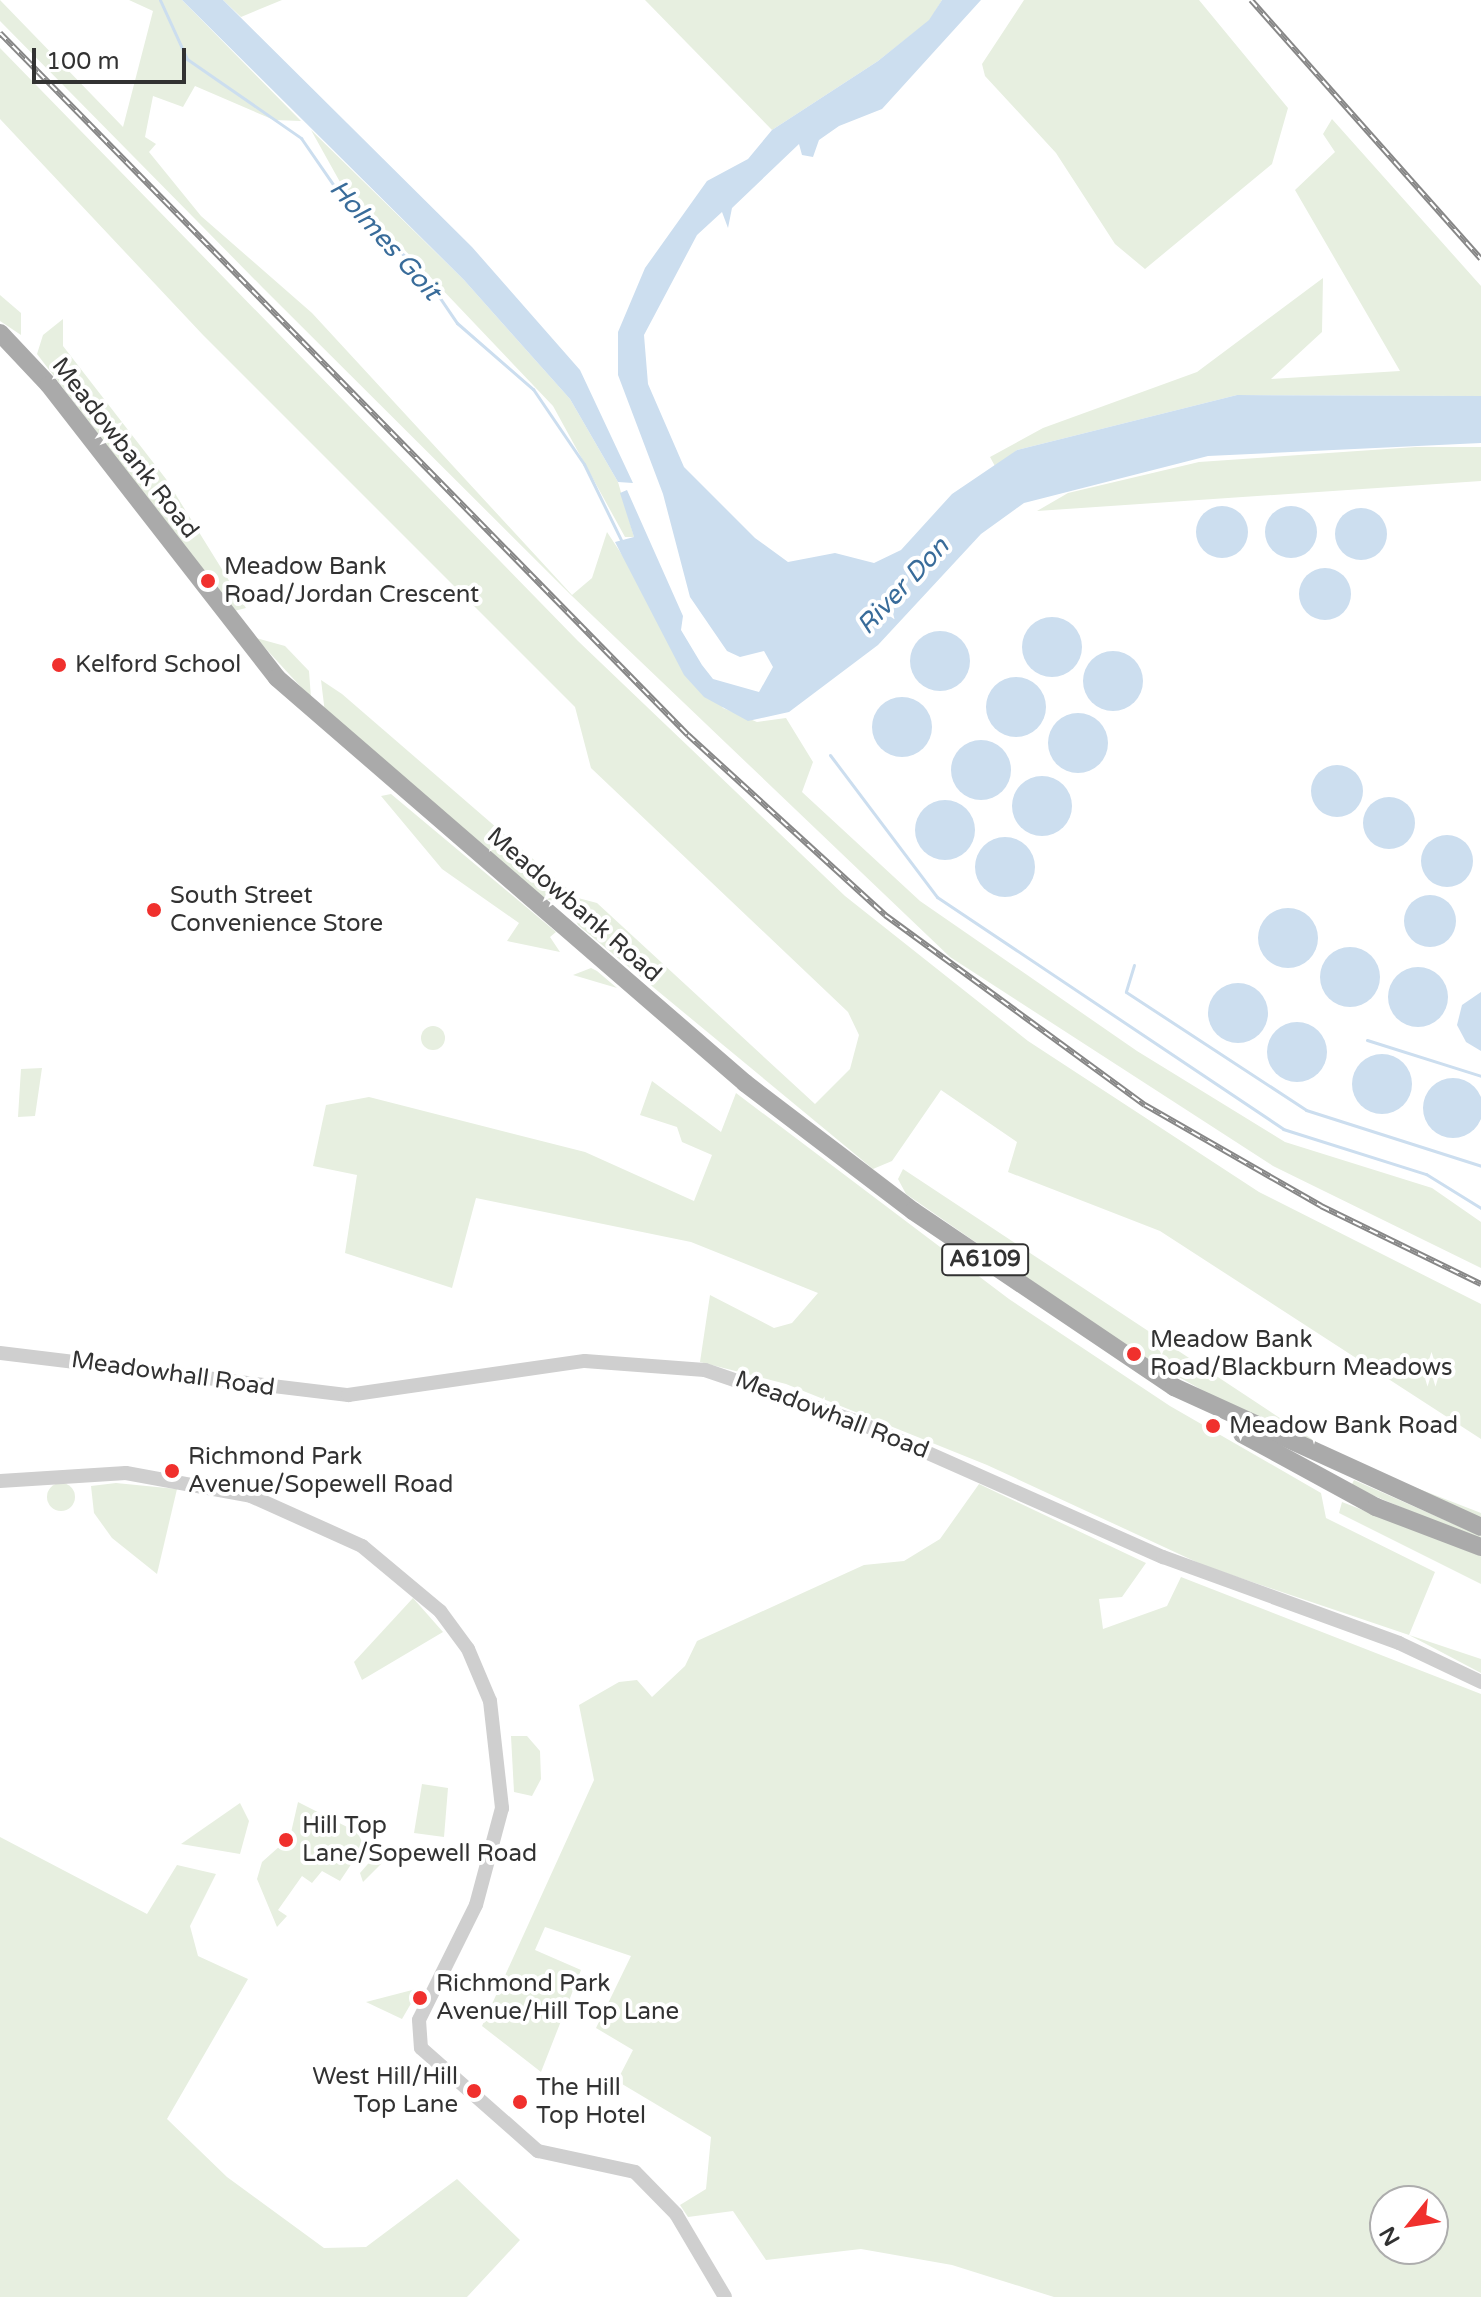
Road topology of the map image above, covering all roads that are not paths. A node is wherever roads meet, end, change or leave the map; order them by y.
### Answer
1 (0, 333) edge
2 (0, 1353) edge
3 (1213, 1408) junction
4 (0, 1481) edge
5 (1481, 1527) edge
6 (1481, 1547) edge
7 (1481, 1682) edge
8 (725, 2297) edge

1 - 3 main road, Meadowbank Road / A6109
2 - 7 street, Meadowhall Road
3 - 5 main road, A6109
3 - 6 main road, A6109
4 - 8 street

